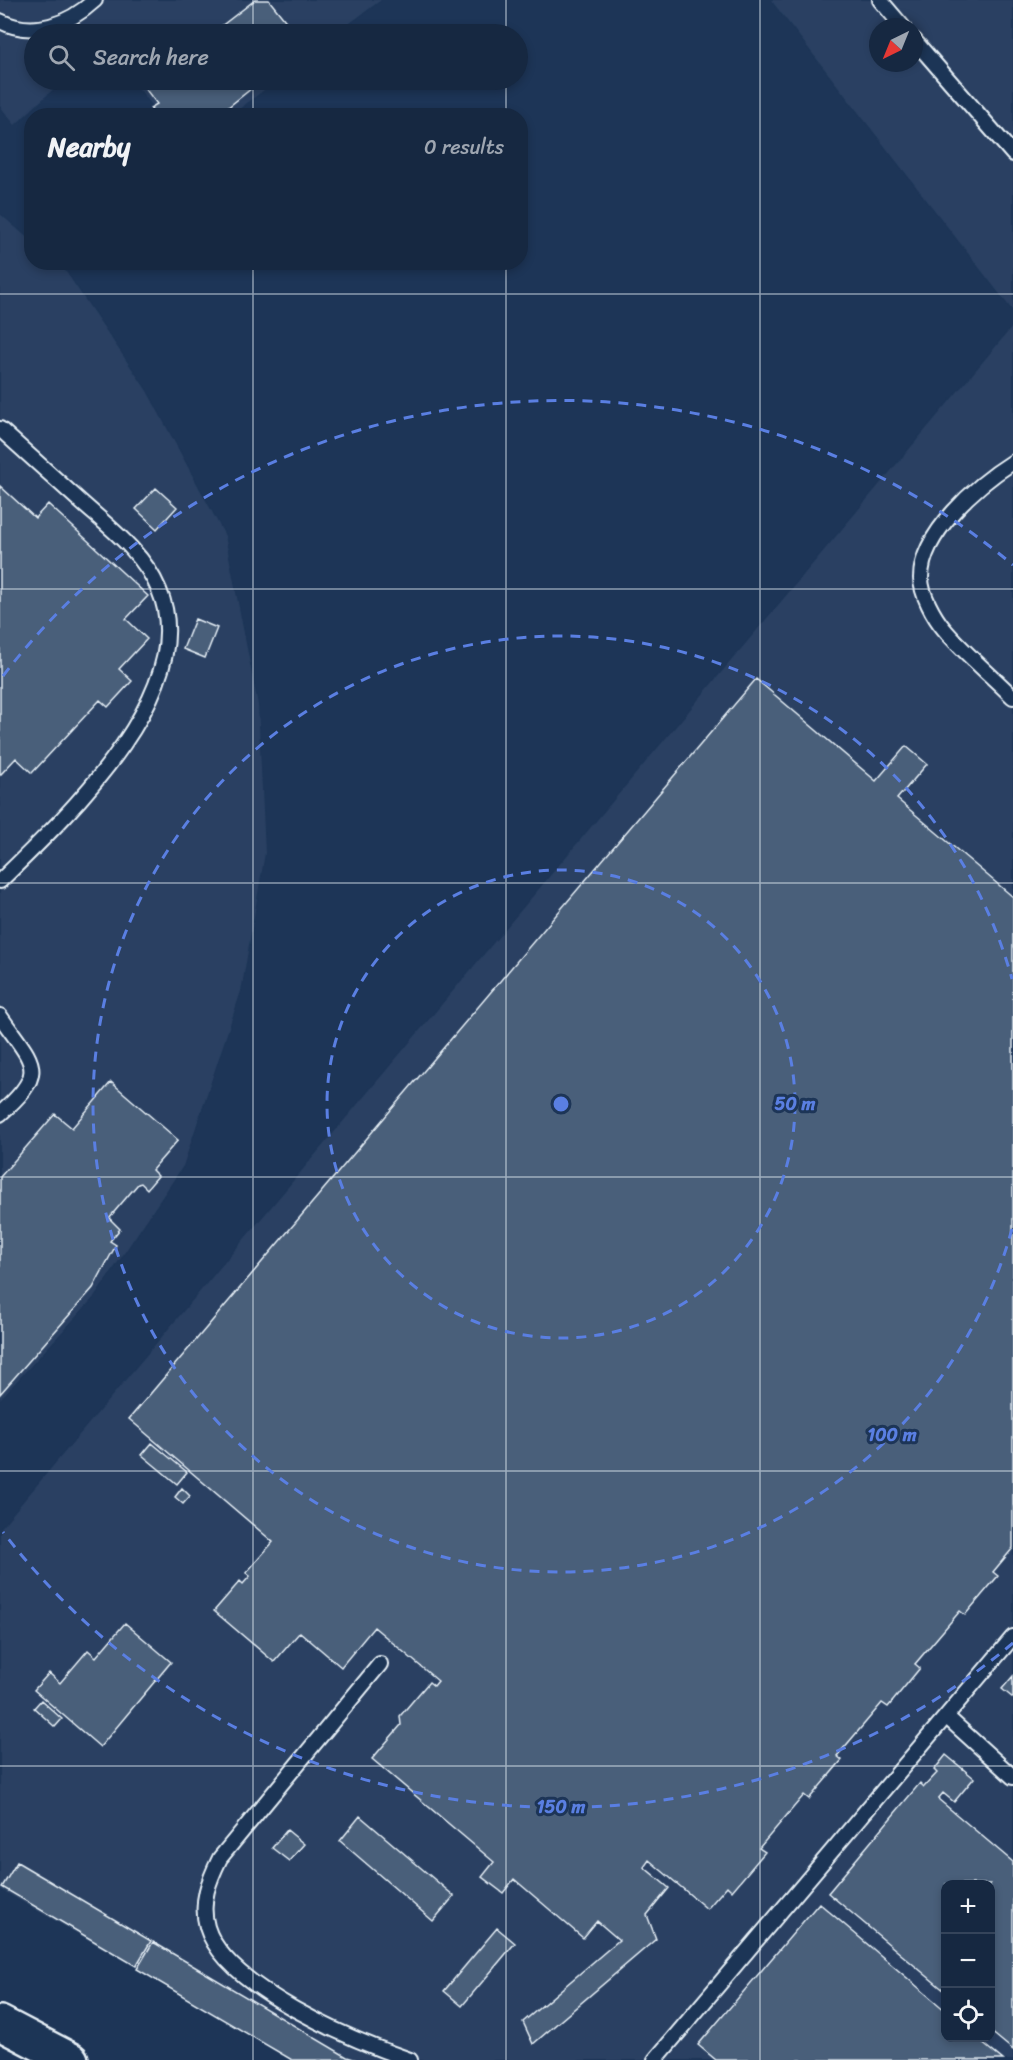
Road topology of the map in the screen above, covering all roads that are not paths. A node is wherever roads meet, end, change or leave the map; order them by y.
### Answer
1 (95, 0) edge
2 (880, 0) edge
3 (895, 18) edge
4 (0, 21) edge
5 (58, 24) edge
6 (24, 28) edge
7 (923, 50) edge
8 (1013, 154) edge
9 (0, 429) edge
10 (1013, 462) edge
11 (1013, 697) edge
12 (0, 881) edge
13 (0, 1016) edge
14 (0, 1114) edge
15 (1013, 1637) edge
16 (380, 1664) dead end
17 (947, 1717) junction
18 (1013, 1777) edge
19 (0, 2023) edge
20 (71, 2060) edge
21 (410, 2060) edge
22 (655, 2060) edge

1 - 5 lane
2 - 3 lane
4 - 6 lane
7 - 8 lane
9 - 12 lane
10 - 11 lane
13 - 14 lane
15 - 17 lane
16 - 21 lane
17 - 18 lane
17 - 22 lane
19 - 20 street

